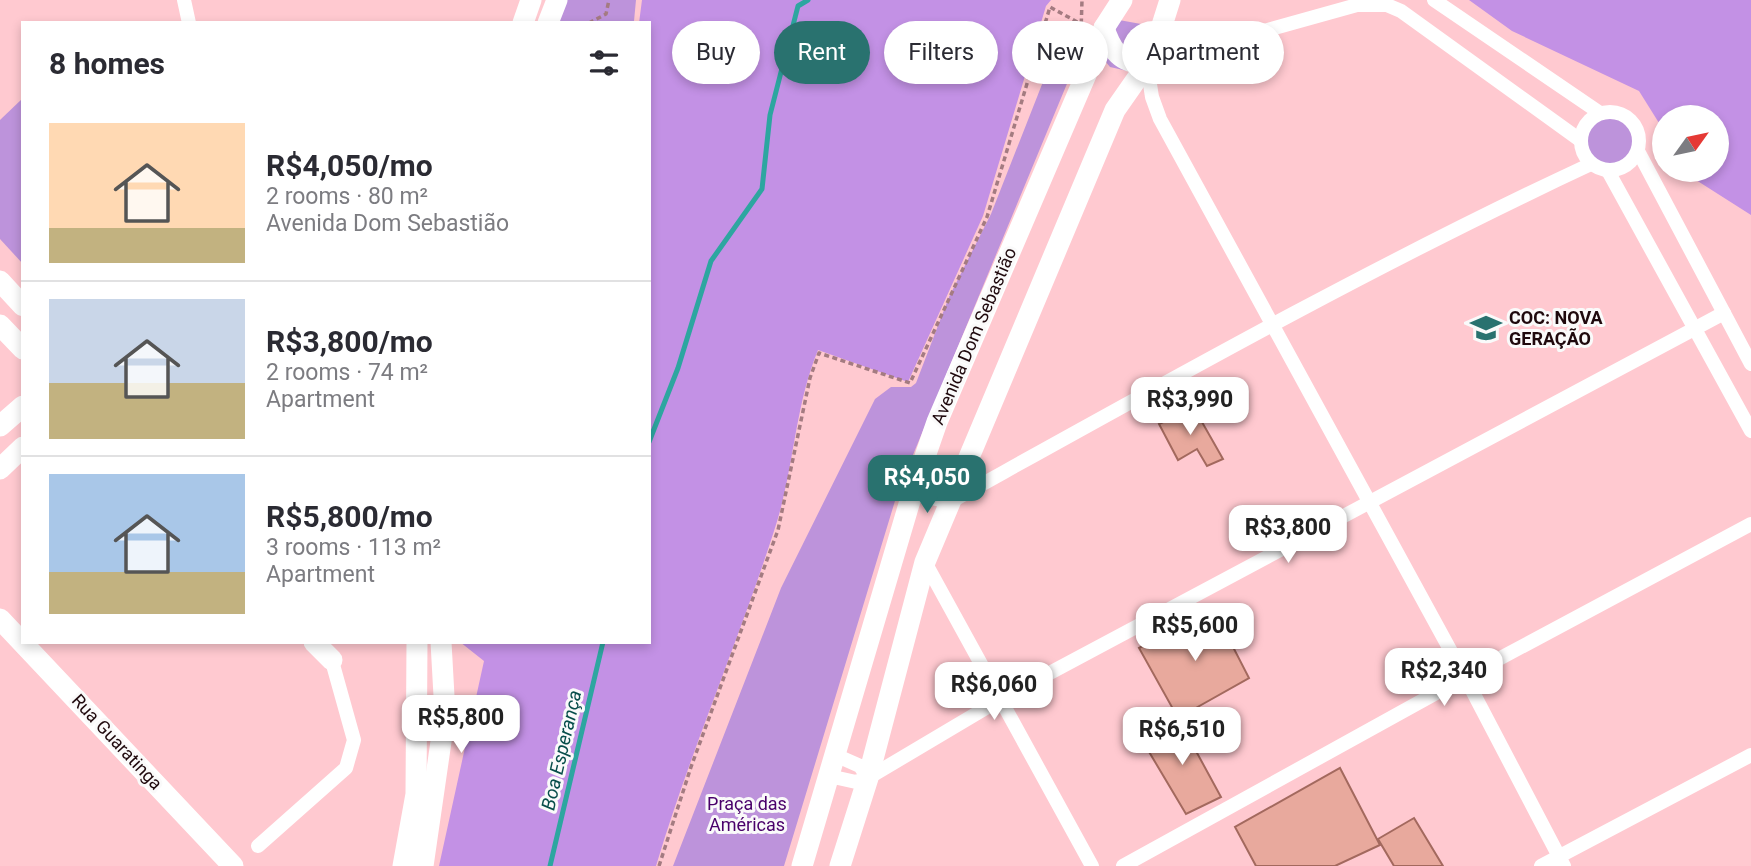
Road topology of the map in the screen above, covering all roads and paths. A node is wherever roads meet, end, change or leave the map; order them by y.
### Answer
1 (184, 0) edge
2 (531, 0) edge
3 (557, 0) edge
4 (610, 0) edge
5 (1082, 0) edge
6 (1122, 0) edge
7 (1170, 0) edge
8 (1434, 0) edge
9 (189, 21) edge
10 (524, 21) edge
11 (549, 21) edge
12 (593, 21) edge
13 (1162, 21) edge
14 (1108, 22) edge
15 (1284, 25) edge
16 (1108, 41) edge
17 (1122, 57) edge
18 (1082, 84) edge
19 (1133, 84) edge
20 (1150, 84) edge
21 (1601, 113) junction
22 (1580, 140) junction
23 (1638, 151) junction
24 (1591, 164) junction
25 (1608, 171) junction
26 (0, 281) edge
27 (21, 304) edge
28 (1724, 313) junction
29 (1273, 324) junction
30 (0, 325) edge
31 (1695, 327) junction
32 (21, 347) edge
33 (1751, 364) edge
34 (21, 408) edge
35 (0, 426) edge
36 (1751, 431) edge
37 (21, 449) edge
38 (0, 469) edge
39 (912, 494) junction
40 (950, 502) junction
41 (1367, 503) junction
42 (1751, 524) edge
43 (925, 562) junction
44 (0, 619) edge
45 (21, 642) edge
46 (23, 644) edge
47 (417, 644) edge
48 (441, 644) edge
49 (330, 651) edge
50 (1465, 677) junction
51 (1001, 699) junction
52 (1751, 755) edge
53 (832, 766) junction
54 (868, 778) junction
55 (258, 846) dead end
56 (1561, 861) edge
57 (229, 865) edge
58 (403, 866) edge
59 (424, 866) edge
60 (659, 866) edge
61 (802, 866) edge
62 (840, 866) edge
63 (1092, 866) edge
64 (1124, 866) edge
65 (1541, 866) edge

1 - 9 street
2 - 10 street
3 - 11 street
4 - 12 path
5 - 60 path
6 - 14 street, Avenida Dom Sebastião
7 - 13 street
8 - 21 street
15 - 22 street
16 - 17 street
18 - 39 street, Avenida Dom Sebastião
19 - 40 street
20 - 29 street
21 - 22 street
21 - 23 street
22 - 24 street
23 - 25 street
23 - 28 street
24 - 25 street
24 - 29 street
25 - 31 street
26 - 27 street
28 - 31 street
28 - 33 street
29 - 40 street
29 - 41 street
30 - 32 street
31 - 36 street
31 - 41 street
34 - 35 street
37 - 38 street
39 - 40 street
39 - 53 street, Avenida Dom Sebastião
40 - 43 street
41 - 50 street
41 - 51 street
42 - 50 street
43 - 51 street
43 - 54 street
44 - 45 street, Rua Guaratinga
46 - 57 street, Rua Guaratinga
47 - 58 street
48 - 59 street
49 - 55 street
50 - 56 street
50 - 64 street
51 - 54 street
51 - 63 street
52 - 56 street
53 - 54 street
53 - 54 street
53 - 61 street, Avenida Dom Sebastião
54 - 62 street
56 - 65 street

